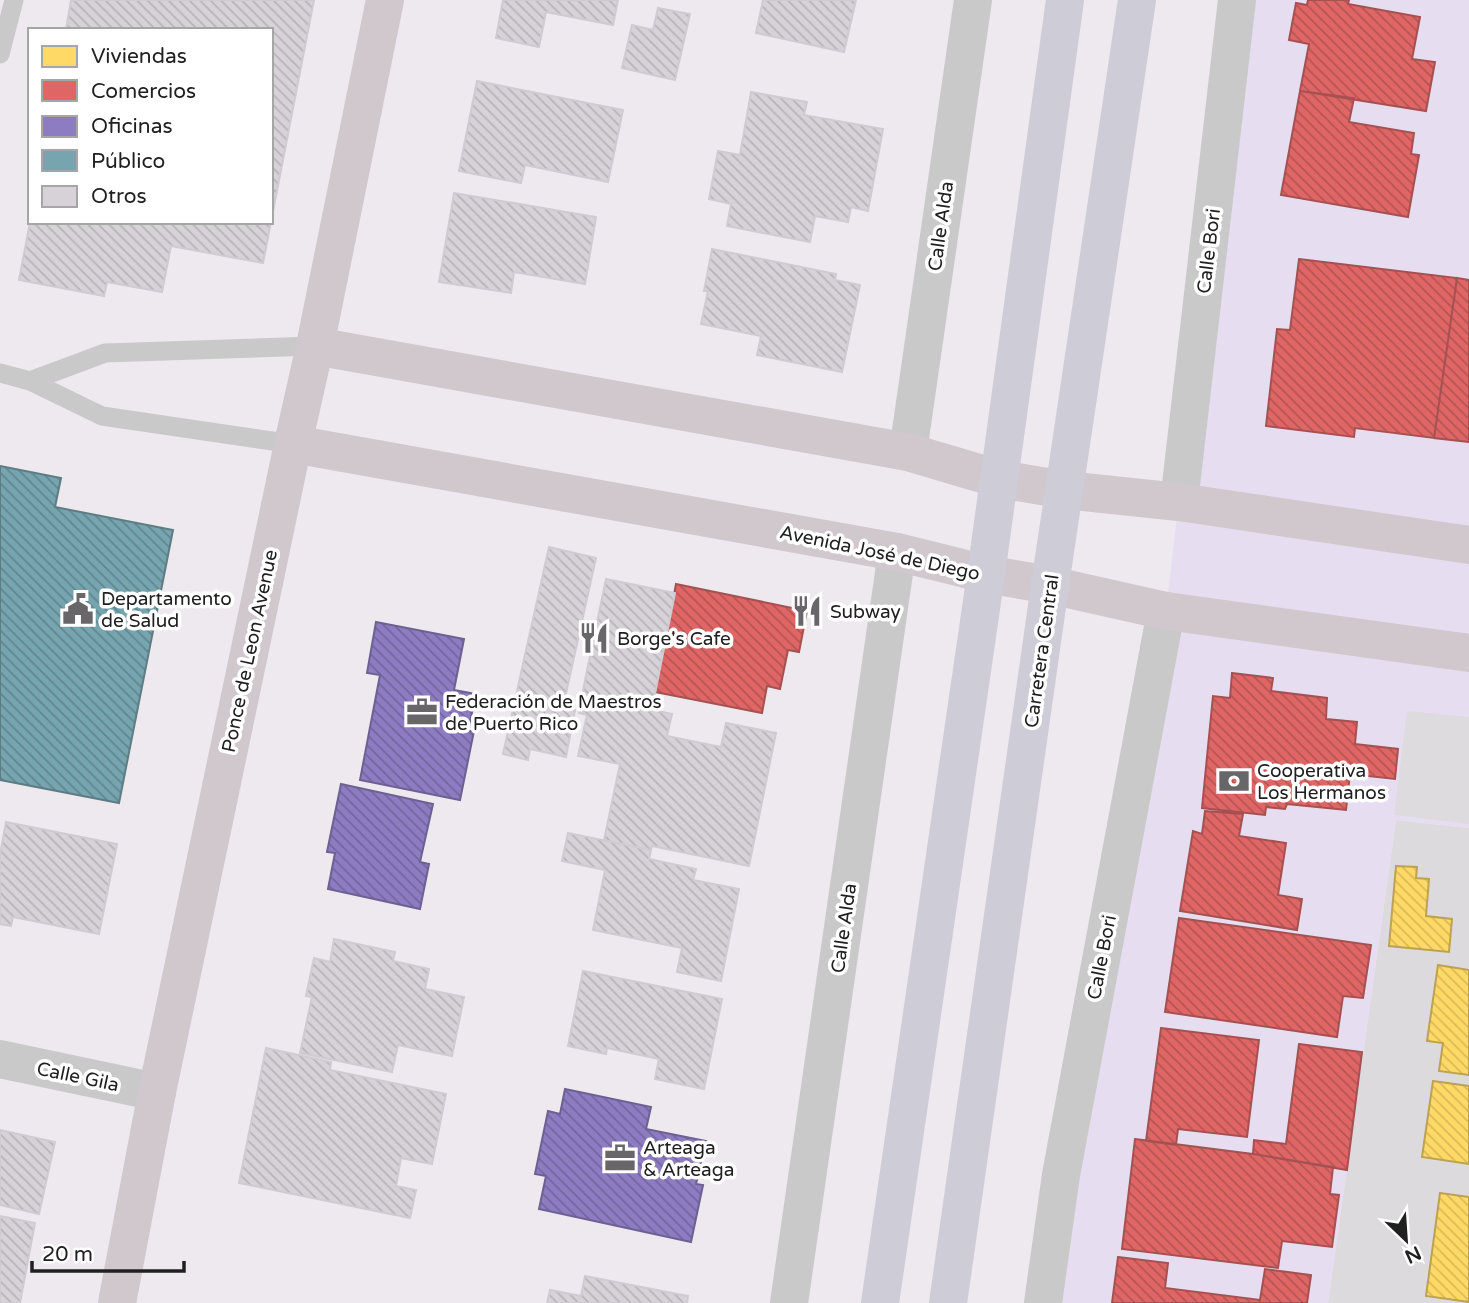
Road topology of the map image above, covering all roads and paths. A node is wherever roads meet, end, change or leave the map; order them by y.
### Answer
1 (14, 0) edge
2 (385, 0) edge
3 (973, 0) edge
4 (1065, 0) edge
5 (1136, 0) edge
6 (1237, 0) edge
7 (0, 54) edge
8 (315, 346) junction
9 (0, 373) edge
10 (30, 381) junction
11 (293, 444) junction
12 (908, 452) junction
13 (999, 480) junction
14 (1065, 490) junction
15 (1178, 502) junction
16 (1469, 545) edge
17 (897, 552) junction
18 (986, 574) junction
19 (1050, 585) junction
20 (1166, 611) junction
21 (1469, 653) edge
22 (0, 1059) edge
23 (157, 1092) junction
24 (117, 1303) edge
25 (789, 1303) edge
26 (880, 1303) edge
27 (948, 1303) edge
28 (1043, 1303) edge

1 - 7 lane
2 - 8 street, Ponce de Leon Avenue
3 - 12 street, Calle Alda
4 - 13 highway
5 - 14 highway, Carretera Central
6 - 15 street, Calle Bori
8 - 10 lane
8 - 11 street, Ponce de Leon Avenue
8 - 12 street
9 - 10 lane
10 - 11 lane
11 - 17 street, Avenida José de Diego
11 - 23 street, Ponce de Leon Avenue
12 - 13 street
13 - 14 street
13 - 18 highway
14 - 15 street
14 - 19 highway, Carretera Central
15 - 16 street
17 - 18 street, Avenida José de Diego
17 - 25 street, Calle Alda
18 - 19 street, Avenida José de Diego
18 - 26 highway
19 - 20 street, Avenida José de Diego
19 - 27 highway, Carretera Central
20 - 21 street, Avenida José de Diego
20 - 28 street, Calle Bori
22 - 23 street, Calle Gila
23 - 24 street, Ponce de Leon Avenue

